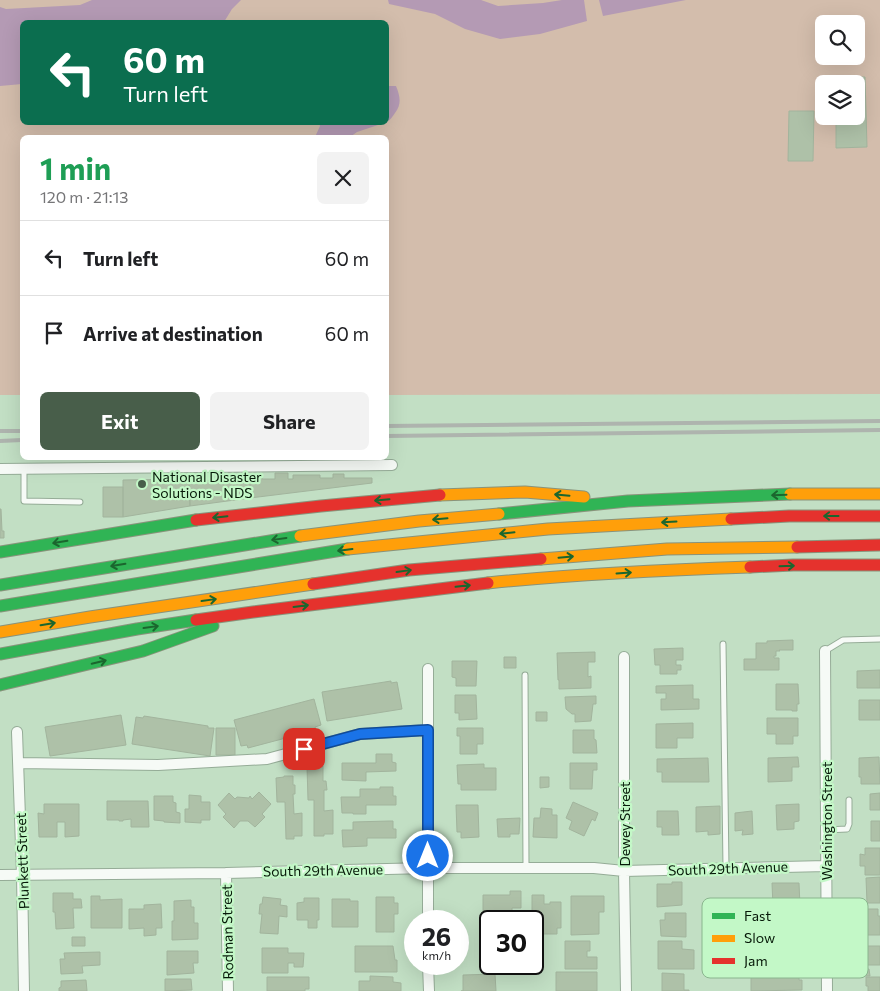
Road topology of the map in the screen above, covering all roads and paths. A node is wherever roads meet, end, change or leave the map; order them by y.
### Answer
1 (392, 465) dead end
2 (0, 469) edge
3 (24, 469) junction
4 (880, 494) edge
5 (628, 501) junction
6 (80, 502) dead end
7 (880, 516) edge
8 (880, 545) edge
9 (0, 552) edge
10 (880, 565) edge
11 (0, 585) edge
12 (0, 606) edge
13 (253, 612) junction
14 (0, 632) edge
15 (880, 638) edge
16 (723, 644) dead end
17 (825, 651) joint
18 (0, 654) edge
19 (624, 656) dead end
20 (428, 669) dead end
21 (525, 675) dead end
22 (0, 685) edge
23 (428, 730) junction
24 (17, 732) dead end
25 (19, 763) junction
26 (849, 800) dead end
27 (826, 830) junction
28 (826, 866) junction
29 (428, 868) junction
30 (526, 868) junction
31 (726, 868) junction
32 (624, 871) junction
33 (226, 873) junction
34 (0, 875) edge
35 (22, 875) junction
36 (826, 898) edge
37 (428, 910) edge
38 (428, 975) edge
39 (827, 978) edge
40 (24, 991) edge
41 (228, 991) edge
42 (429, 991) edge
43 (626, 991) edge
44 (827, 991) edge

1 - 3 street
2 - 3 street
3 - 6 lane
4 -> 5 highway
5 -> 9 highway
5 -> 11 highway
7 -> 12 highway
14 -> 8 highway
13 -> 10 highway
18 -> 13 highway
22 -> 13 highway
15 - 17 lane
16 - 31 lane
17 - 27 street, Washington Street
19 - 32 street, Dewey Street
20 - 23 street
21 - 30 lane
23 - 25 street
23 - 29 street
24 - 25 street, Plunkett Street
25 - 35 street, Plunkett Street
26 - 27 lane
27 - 28 street, Washington Street
28 - 31 street, South 29th Avenue
28 - 36 street, Washington Street
29 - 30 street, South 29th Avenue
29 - 33 street, South 29th Avenue
29 - 37 street
30 - 32 street, South 29th Avenue
31 - 32 street, South 29th Avenue
32 - 43 street, Dewey Street
33 - 35 street, South 29th Avenue
33 - 41 street, Rodman Street
34 - 35 street, South 29th Avenue
35 - 40 street, Plunkett Street
38 - 42 street
39 - 44 street, Washington Street

